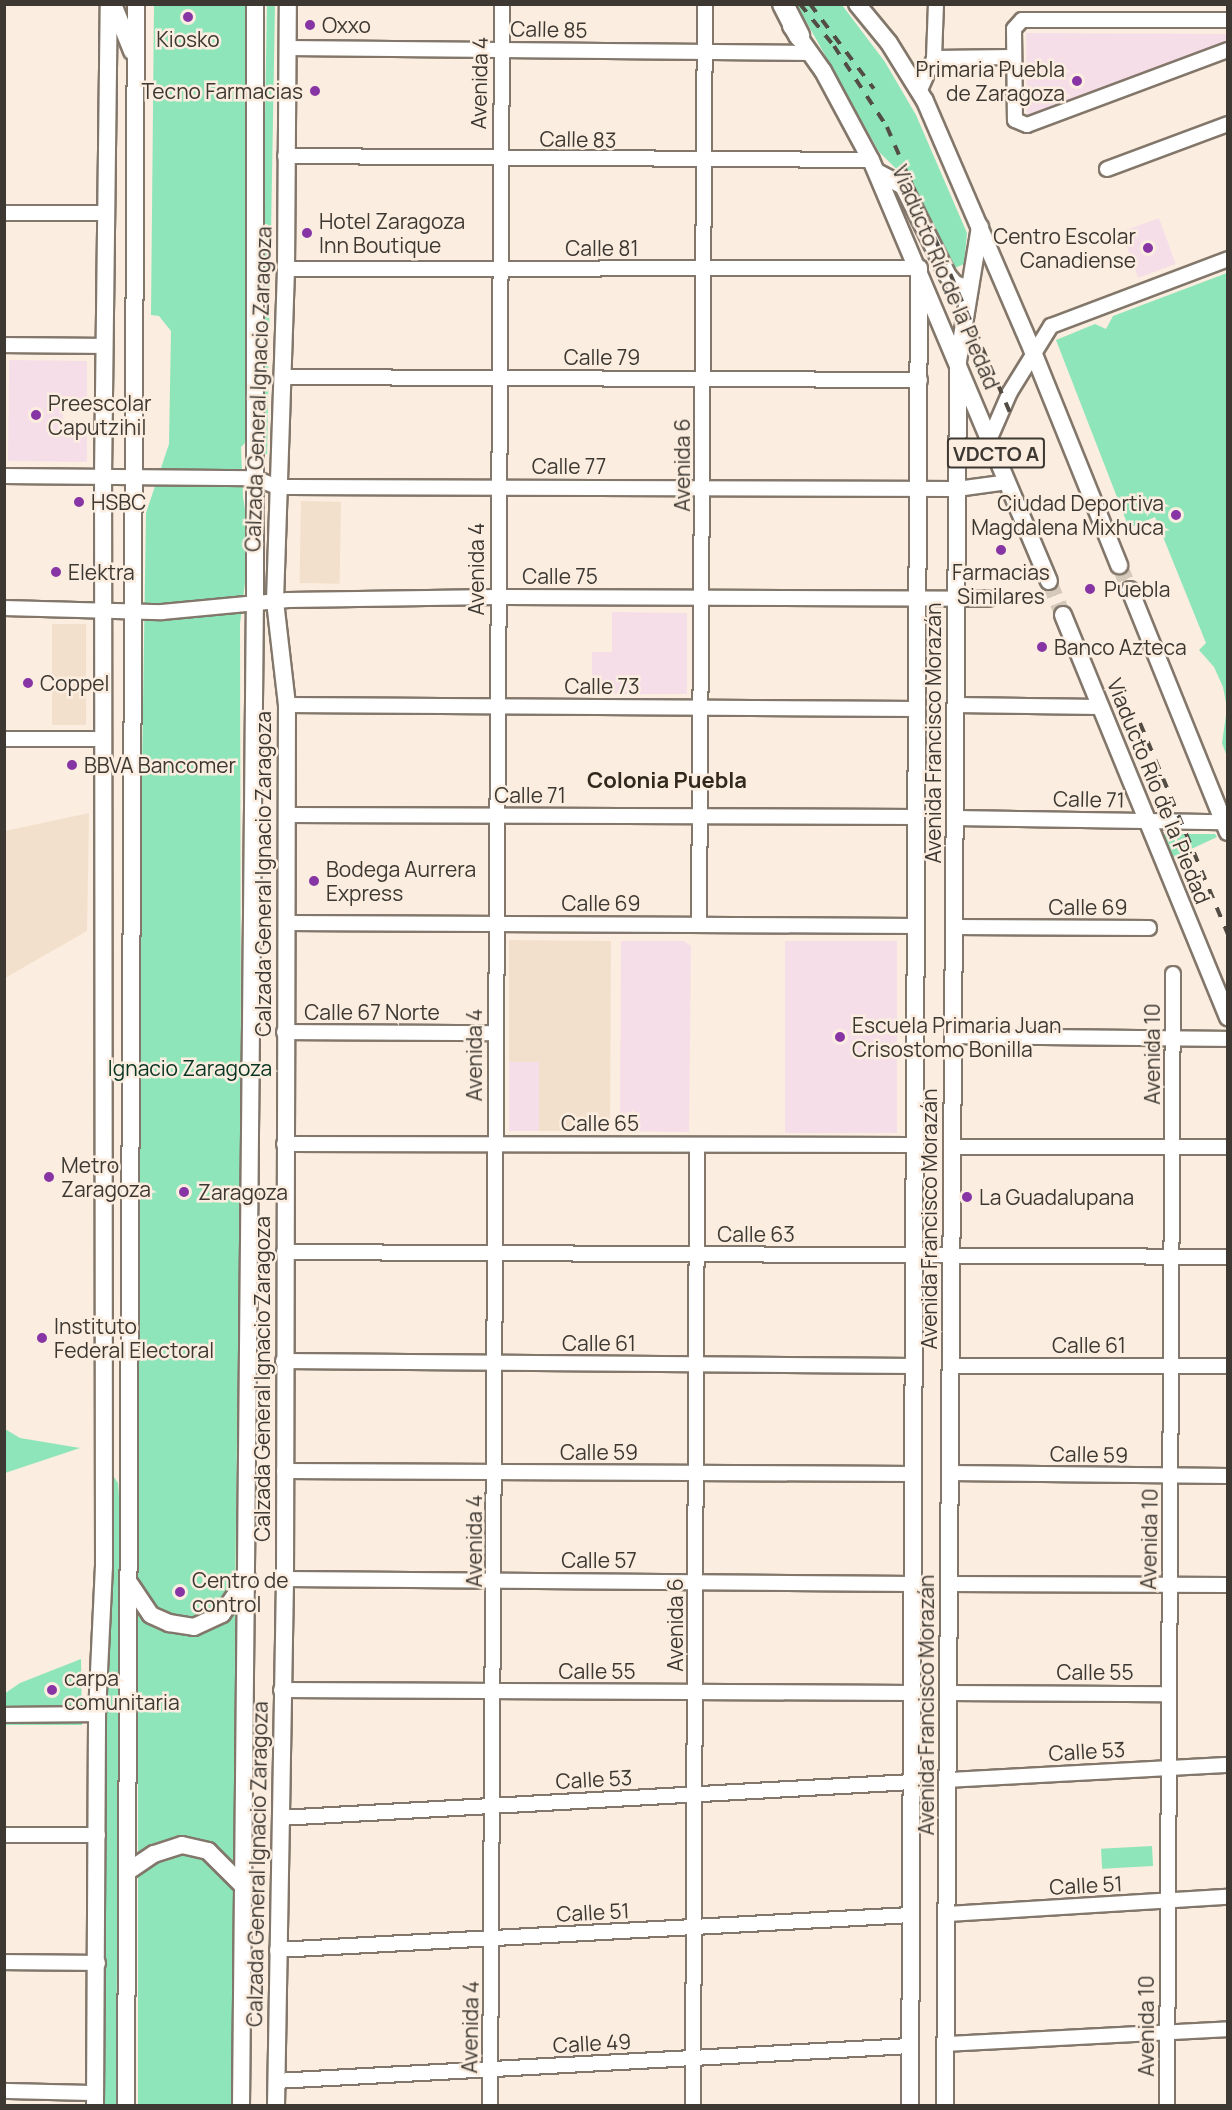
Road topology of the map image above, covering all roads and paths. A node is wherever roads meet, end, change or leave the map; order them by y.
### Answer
1 (111, 4) edge
2 (136, 4) edge
3 (255, 4) edge
4 (288, 4) edge
5 (502, 4) edge
6 (705, 4) edge
7 (774, 4) edge
8 (783, 4) edge
9 (857, 4) edge
10 (936, 4) edge
11 (1227, 20) edge
12 (799, 36) junction
13 (287, 48) junction
14 (501, 49) junction
15 (1227, 51) edge
16 (705, 52) junction
17 (811, 53) junction
18 (1014, 57) junction
19 (934, 58) junction
20 (136, 66) junction
21 (920, 90) junction
22 (1227, 124) edge
23 (285, 156) junction
24 (499, 159) junction
25 (704, 161) junction
26 (874, 166) junction
27 (1107, 169) dead end
28 (4, 213) edge
29 (106, 213) junction
30 (980, 227) junction
31 (1227, 259) edge
32 (919, 268) junction
33 (286, 269) junction
34 (498, 269) junction
35 (704, 269) junction
36 (969, 289) junction
37 (4, 345) edge
38 (104, 346) junction
39 (1033, 352) junction
40 (958, 361) junction
41 (283, 377) junction
42 (498, 377) junction
43 (703, 379) junction
44 (920, 380) junction
45 (990, 438) junction
46 (4, 476) edge
47 (103, 477) junction
48 (132, 477) junction
49 (255, 478) junction
50 (1008, 482) junction
51 (277, 487) junction
52 (497, 487) junction
53 (702, 488) junction
54 (919, 488) junction
55 (957, 489) junction
56 (1119, 565) tunnel mouth
57 (1049, 581) tunnel mouth
58 (1130, 590) tunnel mouth
59 (497, 597) junction
60 (702, 597) junction
61 (918, 599) junction
62 (956, 599) junction
63 (989, 599) dead end
64 (275, 601) junction
65 (255, 602) junction
66 (4, 608) edge
67 (105, 608) junction
68 (132, 610) junction
69 (1063, 615) tunnel mouth
70 (496, 701) junction
71 (287, 705) junction
72 (956, 705) junction
73 (1100, 707) junction
74 (701, 708) junction
75 (918, 709) junction
76 (4, 738) edge
77 (104, 739) junction
78 (287, 815) junction
79 (496, 816) junction
80 (700, 816) junction
81 (917, 817) junction
82 (955, 818) junction
83 (1147, 821) junction
84 (1225, 827) edge
85 (286, 923) junction
86 (495, 924) junction
87 (699, 925) junction
88 (916, 926) junction
89 (954, 927) junction
90 (1149, 928) dead end
91 (1173, 974) dead end
92 (131, 995) junction
93 (105, 1013) junction
94 (1227, 1017) edge
95 (284, 1032) junction
96 (495, 1033) junction
97 (953, 1036) junction
98 (1173, 1039) junction
99 (1227, 1039) edge
100 (130, 1040) junction
101 (285, 1143) junction
102 (495, 1144) junction
103 (697, 1144) junction
104 (915, 1145) junction
105 (952, 1147) junction
106 (1172, 1147) junction
107 (1227, 1147) edge
108 (284, 1252) junction
109 (495, 1253) junction
110 (698, 1254) junction
111 (915, 1256) junction
112 (952, 1256) junction
113 (1172, 1257) junction
114 (1227, 1257) edge
115 (284, 1361) junction
116 (495, 1363) junction
117 (691, 1365) junction
118 (914, 1366) junction
119 (951, 1366) junction
120 (1172, 1366) junction
121 (1227, 1366) edge
122 (284, 1471) junction
123 (495, 1472) junction
124 (698, 1473) junction
125 (950, 1473) junction
126 (913, 1474) junction
127 (1171, 1476) junction
128 (1227, 1476) edge
129 (247, 1577) junction
130 (285, 1579) junction
131 (495, 1580) junction
132 (129, 1581) junction
133 (697, 1582) junction
134 (913, 1584) junction
135 (949, 1584) junction
136 (1170, 1585) junction
137 (1227, 1585) edge
138 (282, 1690) junction
139 (494, 1691) junction
140 (696, 1692) junction
141 (912, 1693) junction
142 (949, 1693) junction
143 (1168, 1694) junction
144 (97, 1714) junction
145 (4, 1715) edge
146 (1227, 1765) edge
147 (1168, 1768) junction
148 (948, 1780) junction
149 (912, 1782) junction
150 (695, 1794) junction
151 (493, 1806) junction
152 (279, 1818) junction
153 (4, 1835) edge
154 (98, 1835) junction
155 (128, 1872) junction
156 (243, 1886) junction
157 (1227, 1897) edge
158 (1167, 1901) junction
159 (947, 1914) junction
160 (911, 1916) junction
161 (694, 1927) junction
162 (492, 1938) junction
163 (277, 1950) junction
164 (4, 1962) edge
165 (98, 1963) junction
166 (1227, 2029) edge
167 (1167, 2032) junction
168 (946, 2044) junction
169 (910, 2046) junction
170 (686, 2059) junction
171 (491, 2070) junction
172 (276, 2081) junction
173 (4, 2091) edge
174 (94, 2099) edge
175 (126, 2106) edge
176 (241, 2106) edge
177 (276, 2106) edge
178 (490, 2106) edge
179 (693, 2106) edge
180 (910, 2106) edge
181 (945, 2106) edge
182 (1167, 2106) edge

1 - 20 main road
1 - 29 main road
2 - 20 main road
3 - 49 main road, Calzada General Ignacio Zaragoza
4 - 13 main road, Calzada General Ignacio Zaragoza
5 - 14 street, Avenida 4
6 - 16 street, Avenida 6
7 - 12 main road, Viaducto Río de la Piedad / VDCTO A
8 - 12 highway
9 - 21 main road, VDCTO A
10 - 19 street
11 - 18 street
12 - 17 main road, Viaducto Río de la Piedad / VDCTO A
13 - 14 street, Calle 85
13 - 23 main road, Calzada General Ignacio Zaragoza
14 - 16 street, Calle 85
14 - 24 street, Avenida 4
15 - 18 street
16 - 17 street, Calle 85
16 - 25 street, Avenida 6
17 - 26 main road, Viaducto Río de la Piedad / VDCTO A
18 - 19 street
19 - 21 street
20 - 48 main road
21 - 30 main road, VDCTO A
22 - 27 street
23 - 24 street, Calle 83
23 - 33 main road, Calzada General Ignacio Zaragoza
24 - 25 street, Calle 83
24 - 34 street, Avenida 4
25 - 26 street, Calle 83
25 - 35 street, Avenida 6
26 - 32 main road, Viaducto Río de la Piedad / VDCTO A
26 - 36 main road
28 - 29 street
29 - 38 main road
30 - 36 main road, Avenida Francisco Morazán
30 - 39 main road, VDCTO A
31 - 39 street
32 - 35 street, Calle 81
32 - 40 main road, Viaducto Río de la Piedad / VDCTO A
32 - 44 main road, Avenida Francisco Morazán
33 - 34 street, Calle 81
33 - 41 main road, Calzada General Ignacio Zaragoza
34 - 35 street, Calle 81
34 - 42 street, Avenida 4
35 - 43 street, Avenida 6
36 - 40 main road, Avenida Francisco Morazán
37 - 38 street
38 - 47 main road
39 - 45 street
39 - 56 main road, VDCTO A
40 - 45 main road, Viaducto Río de la Piedad / VDCTO A
40 - 55 main road, Avenida Francisco Morazán
41 - 42 street, Calle 79
41 - 51 main road, Calzada General Ignacio Zaragoza
42 - 43 street, Calle 79
42 - 52 street, Avenida 4
43 - 44 street, Calle 79
43 - 53 street, Avenida 6
44 - 54 main road, Avenida Francisco Morazán
45 - 50 main road, Viaducto Río de la Piedad / VDCTO A
46 - 47 street, Calle 77
47 - 48 street, Calle 77
47 - 67 main road
48 - 49 street, Calle 77
48 - 68 main road
49 - 51 street, Calle 77
49 - 65 main road, Calzada General Ignacio Zaragoza
50 - 55 street, Calle 77
50 - 57 main road, Viaducto Río de la Piedad / VDCTO A
51 - 52 street, Calle 77
51 - 64 main road, Calzada General Ignacio Zaragoza
52 - 53 street, Calle 77
52 - 59 street, Avenida 4
53 - 54 street, Calle 77
53 - 60 street, Avenida 6
54 - 55 street, Calle 77
54 - 61 main road, Avenida Francisco Morazán
55 - 62 main road, Avenida Francisco Morazán
58 - 84 main road
59 - 60 street, Calle 75
59 - 64 street, Calle 75
59 - 70 street, Avenida 4
60 - 61 street, Calle 75
60 - 74 street, Avenida 6
61 - 62 street, Calle 75
61 - 75 main road, Avenida Francisco Morazán
62 - 63 street, Calle 75
62 - 72 main road, Avenida Francisco Morazán
64 - 65 street, Calle 75
64 - 71 main road, Calzada General Ignacio Zaragoza
65 - 68 street, Calle 75
65 - 129 main road, Calzada General Ignacio Zaragoza
66 - 67 street, Calle 75
67 - 68 street, Calle 75
67 - 77 main road
68 - 92 main road
69 - 73 main road, Viaducto Río de la Piedad
70 - 71 street, Calle 73
70 - 74 street, Calle 73
70 - 79 street, Avenida 4
71 - 78 main road, Calzada General Ignacio Zaragoza
72 - 73 street
72 - 82 main road, Avenida Francisco Morazán
73 - 83 main road, Viaducto Río de la Piedad
74 - 75 street, Calle 73
74 - 80 street, Avenida 6
75 - 81 main road, Avenida Francisco Morazán
76 - 77 street
77 - 93 main road
78 - 79 street, Calle 71
78 - 85 main road, Calzada General Ignacio Zaragoza
79 - 80 street, Calle 71
79 - 86 street, Avenida 4
80 - 81 street, Calle 71
80 - 87 street, Avenida 6
81 - 88 main road, Avenida Francisco Morazán
82 - 83 street, Calle 71
82 - 89 main road, Avenida Francisco Morazán
83 - 84 street, Calle 71
83 - 94 main road, Viaducto Río de la Piedad
85 - 86 street, Calle 69
85 - 95 main road, Calzada General Ignacio Zaragoza
86 - 87 street, Calle 69
86 - 96 street, Avenida 4
87 - 88 street, Calle 69
88 - 104 main road, Avenida Francisco Morazán
89 - 90 street, Calle 69
89 - 97 main road, Avenida Francisco Morazán
91 - 98 street, Avenida 10
92 - 93 main road
92 - 100 main road
93 - 100 main road
93 - 144 main road
95 - 96 street, Calle 67 Norte
95 - 101 main road, Calzada General Ignacio Zaragoza
96 - 102 street, Avenida 4
97 - 98 street
97 - 105 main road, Avenida Francisco Morazán
98 - 99 street
98 - 106 street, Avenida 10
100 - 132 main road
101 - 102 street, Calle 65
101 - 108 main road, Calzada General Ignacio Zaragoza
102 - 103 street, Calle 65
102 - 109 street, Avenida 4
103 - 104 street, Calle 65
103 - 110 street, Avenida 6
104 - 111 main road, Avenida Francisco Morazán
105 - 106 street
105 - 112 main road, Avenida Francisco Morazán
106 - 107 street
106 - 113 street, Avenida 10
108 - 109 street, Calle 63
108 - 115 main road, Calzada General Ignacio Zaragoza
109 - 110 street, Calle 63
109 - 116 street, Avenida 4
110 - 111 street, Calle 63
110 - 117 street, Avenida 6
111 - 112 street, Calle 63
111 - 118 main road, Avenida Francisco Morazán
112 - 113 street, Calle 63
112 - 119 main road, Avenida Francisco Morazán
113 - 114 street, Calle 63
113 - 120 street, Avenida 10
115 - 116 street, Calle 61
115 - 122 main road, Calzada General Ignacio Zaragoza
116 - 117 street, Calle 61
116 - 123 street, Avenida 4
117 - 118 street, Calle 61
117 - 124 street, Avenida 6
118 - 126 main road, Avenida Francisco Morazán
119 - 120 street, Calle 61
119 - 125 main road, Avenida Francisco Morazán
120 - 121 street, Calle 61
120 - 127 street, Avenida 10
122 - 123 street, Calle 59
122 - 130 main road, Calzada General Ignacio Zaragoza
123 - 124 street, Calle 59
123 - 131 street, Avenida 4
124 - 126 street, Calle 59
124 - 133 street, Avenida 6
125 - 127 street, Calle 59
125 - 135 main road, Avenida Francisco Morazán
126 - 134 main road, Avenida Francisco Morazán
127 - 128 street, Calle 59
127 - 136 street, Avenida 10
129 - 132 main road
129 - 156 main road, Calzada General Ignacio Zaragoza
130 - 131 street, Calle 57
130 - 138 main road, Calzada General Ignacio Zaragoza
131 - 133 street, Calle 57
131 - 139 street, Avenida 4
132 - 155 main road
133 - 134 street, Calle 57
133 - 140 street, Avenida 6
134 - 141 main road, Avenida Francisco Morazán
135 - 136 street
135 - 142 main road, Avenida Francisco Morazán
136 - 137 street
136 - 143 street, Avenida 10
138 - 139 street, Calle 55
138 - 152 main road, Calzada General Ignacio Zaragoza
139 - 140 street, Calle 55
139 - 151 street, Avenida 4
140 - 141 street, Calle 55
140 - 150 street, Avenida 6
141 - 149 main road, Avenida Francisco Morazán
142 - 143 street, Calle 55
142 - 148 main road, Avenida Francisco Morazán
143 - 147 street, Avenida 10
144 - 145 street
144 - 154 main road
146 - 147 street, Calle 53
147 - 148 street, Calle 53
147 - 158 street, Avenida 10
148 - 159 main road, Avenida Francisco Morazán
149 - 150 street, Calle 53
149 - 160 main road, Avenida Francisco Morazán
150 - 151 street, Calle 53
150 - 161 street, Avenida 6
151 - 152 street, Calle 53
151 - 162 street, Avenida 4
152 - 163 main road, Calzada General Ignacio Zaragoza
153 - 154 street
154 - 165 main road
155 - 156 main road
155 - 175 main road
156 - 176 main road, Calzada General Ignacio Zaragoza
157 - 158 street, Calle 51
158 - 159 street, Calle 51
158 - 167 street, Avenida 10
159 - 168 main road, Avenida Francisco Morazán
160 - 161 street, Calle 51
160 - 169 main road, Avenida Francisco Morazán
161 - 162 street, Calle 51
161 - 170 street, Avenida 6
162 - 163 street, Calle 51
162 - 171 street, Avenida 4
163 - 172 main road, Calzada General Ignacio Zaragoza
164 - 165 street
165 - 174 main road
166 - 167 street
167 - 168 street
167 - 182 street, Avenida 10
168 - 181 main road, Avenida Francisco Morazán
169 - 170 street, Calle 49
169 - 180 main road, Avenida Francisco Morazán
170 - 171 street, Calle 49
170 - 179 street, Avenida 6
171 - 172 street, Calle 49
171 - 178 street, Avenida 4
172 - 177 main road, Calzada General Ignacio Zaragoza
173 - 174 street

